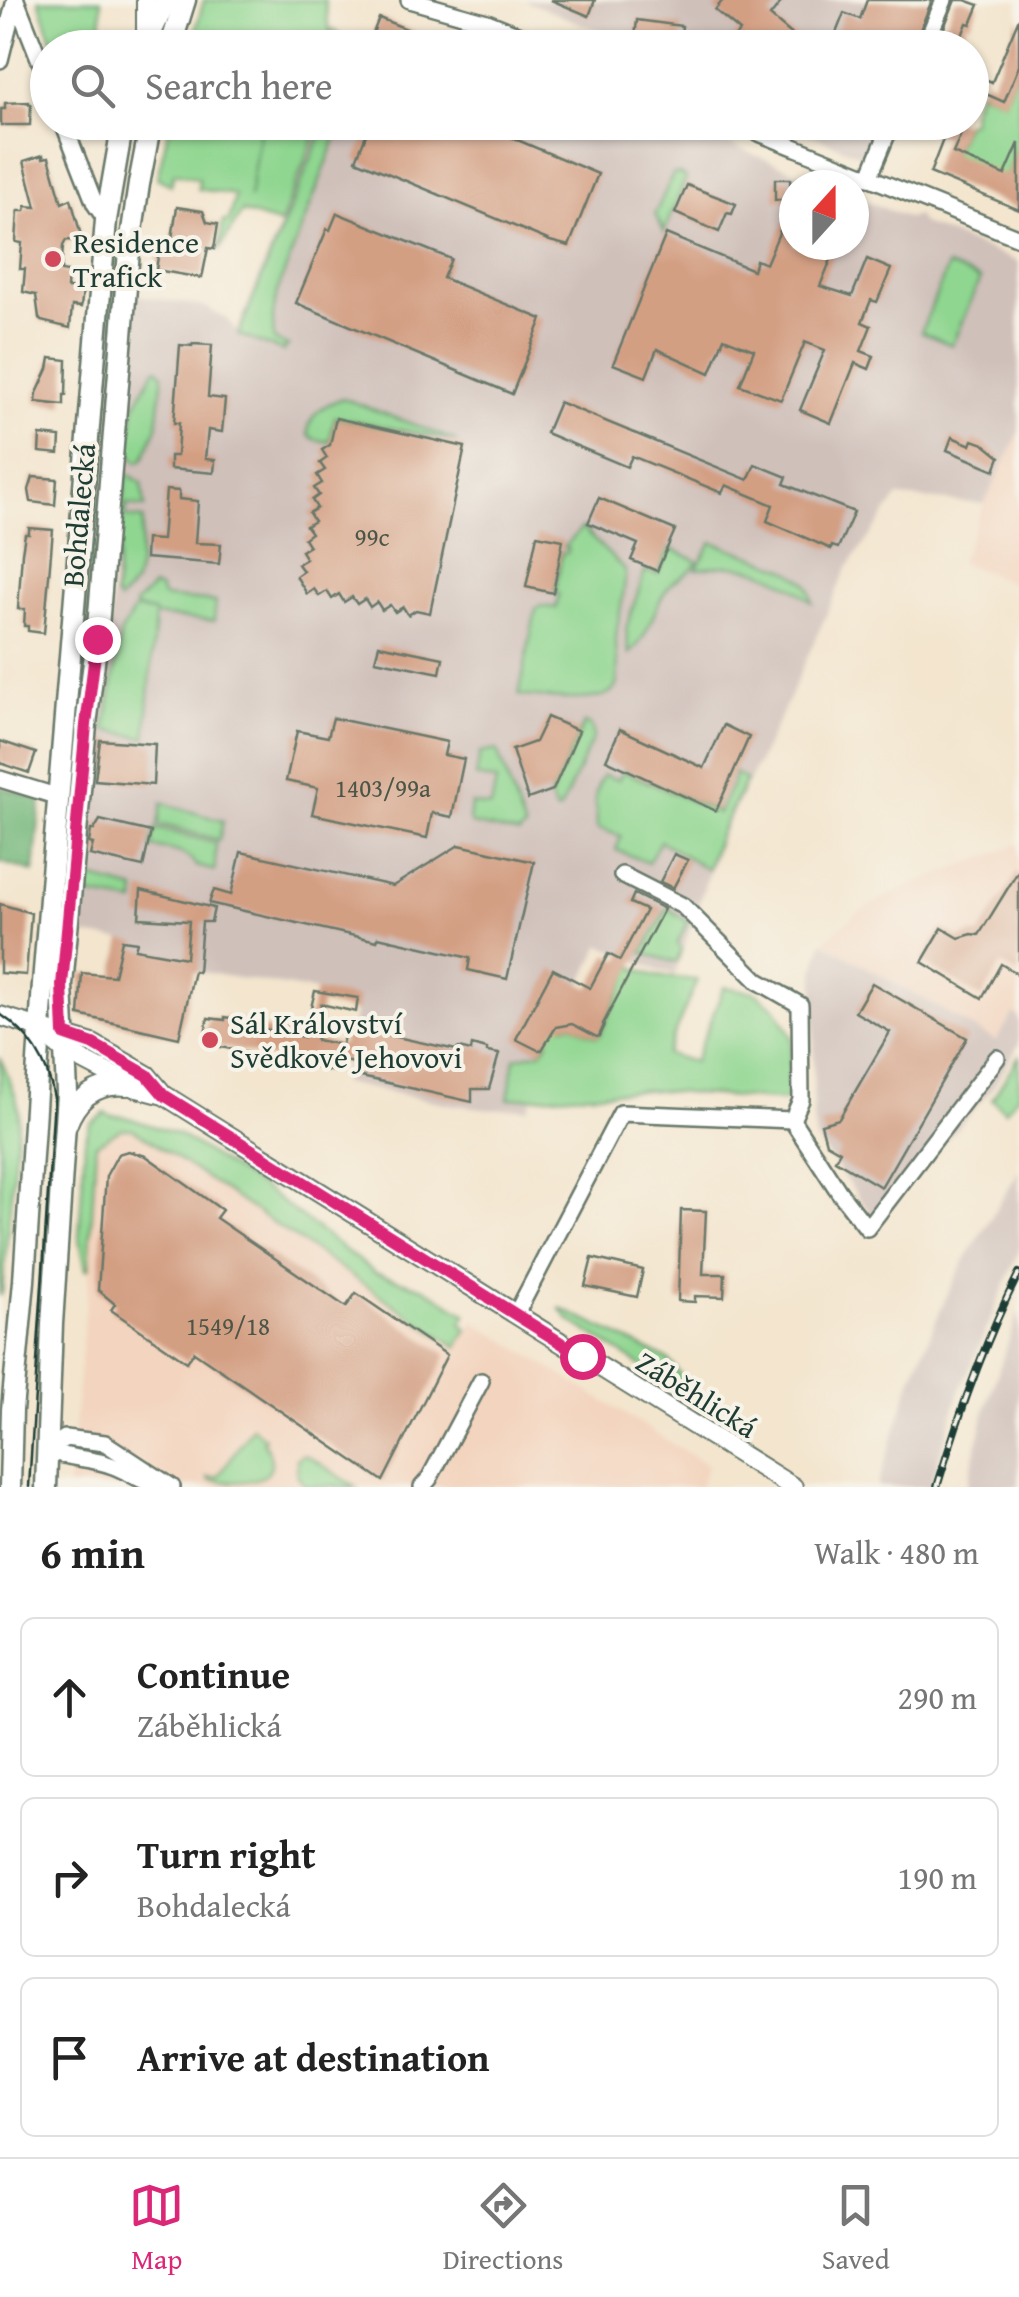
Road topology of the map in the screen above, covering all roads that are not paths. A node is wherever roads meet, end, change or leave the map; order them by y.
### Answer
1 (15, 0) edge
2 (146, 0) edge
3 (166, 0) edge
4 (186, 0) edge
5 (408, 0) edge
6 (944, 0) edge
7 (145, 30) edge
8 (152, 30) edge
9 (176, 30) edge
10 (506, 30) edge
11 (932, 30) edge
12 (30, 37) edge
13 (0, 60) edge
14 (71, 140) edge
15 (120, 140) edge
16 (148, 140) edge
17 (776, 140) edge
18 (885, 140) edge
19 (849, 170) edge
20 (869, 178) joint
21 (106, 220) junction
22 (1019, 238) edge
23 (0, 779) edge
24 (59, 797) junction
25 (622, 875) dead end
26 (0, 1016) edge
27 (40, 1030) junction
28 (64, 1043) junction
29 (997, 1058) dead end
30 (134, 1087) junction
31 (164, 1095) junction
32 (792, 1120) junction
33 (65, 1131) junction
34 (516, 1314) junction
35 (481, 1381) dead end
36 (48, 1450) junction
37 (10, 1487) edge
38 (46, 1487) edge
39 (171, 1487) edge
40 (422, 1487) edge
41 (793, 1487) edge

1 - 12 street
1 - 13 street
2 - 7 street
3 - 8 main road
4 - 9 main road
5 - 10 street
6 - 11 street
14 - 21 street
15 - 21 main road, Bohdalecká
16 - 28 main road, Bohdalecká
17 - 19 street
18 - 20 street
20 - 22 street
21 - 24 main road, Bohdalecká
23 - 24 street
24 - 27 main road, Bohdalecká
25 - 32 street
26 - 27 street, Záběhlická
27 - 28 street, Záběhlická
27 - 37 main road, Bohdalecká
28 - 30 street, Záběhlická
28 - 31 street, Záběhlická
28 - 33 main road, Bohdalecká
29 - 32 street
30 - 31 street, Záběhlická
30 - 33 street
31 - 34 street, Záběhlická
32 - 34 street
33 - 36 main road, Bohdalecká
34 - 41 street, Záběhlická
35 - 40 street
36 - 38 main road, Bohdalecká
36 - 39 street

